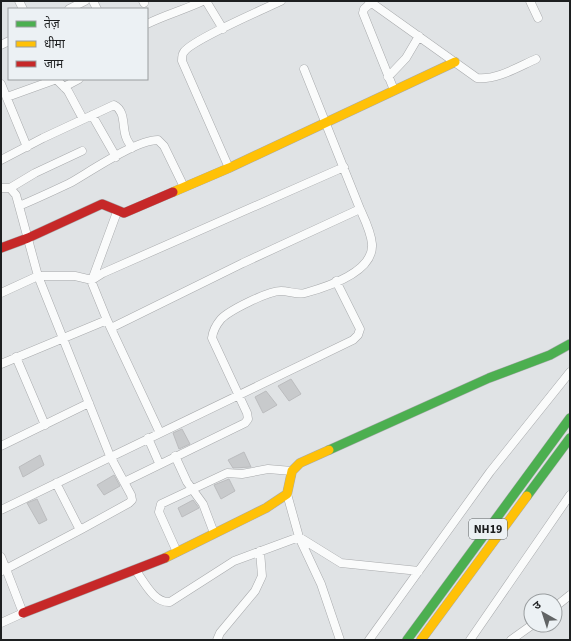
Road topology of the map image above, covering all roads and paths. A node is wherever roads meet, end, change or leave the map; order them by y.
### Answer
1 (85, 1) edge
2 (203, 1) edge
3 (206, 1) edge
4 (281, 1) edge
5 (371, 1) edge
6 (530, 1) edge
7 (71, 8) edge
8 (538, 18) dead end
9 (148, 24) edge
10 (223, 29) junction
11 (419, 36) junction
12 (536, 59) dead end
13 (455, 62) junction
14 (304, 69) dead end
15 (388, 77) junction
16 (53, 80) edge
17 (57, 80) edge
18 (77, 80) edge
19 (1, 84) edge
20 (64, 87) junction
21 (394, 90) junction
22 (7, 96) junction
23 (92, 115) junction
24 (83, 119) junction
25 (326, 122) junction
26 (27, 147) junction
27 (132, 148) junction
28 (82, 151) dead end
29 (116, 157) junction
30 (1, 160) edge
31 (344, 167) junction
32 (228, 168) junction
33 (184, 187) junction
34 (1, 188) edge
35 (10, 188) junction
36 (19, 206) junction
37 (360, 209) junction
38 (117, 212) junction
39 (28, 238) junction
40 (1, 248) edge
41 (38, 276) junction
42 (92, 280) junction
43 (336, 281) junction
44 (1, 293) edge
45 (107, 320) junction
46 (111, 328) junction
47 (63, 338) junction
48 (570, 344) edge
49 (16, 357) junction
50 (1, 364) edge
51 (570, 372) edge
52 (238, 394) junction
53 (89, 404) junction
54 (570, 418) edge
55 (45, 425) junction
56 (160, 433) junction
57 (148, 438) junction
58 (570, 438) edge
59 (1, 446) edge
60 (110, 456) junction
61 (176, 456) junction
62 (160, 463) junction
63 (292, 471) junction
64 (56, 482) junction
65 (124, 482) junction
66 (192, 488) junction
67 (287, 494) junction
68 (570, 495) edge
69 (1, 510) edge
70 (80, 530) junction
71 (214, 533) junction
72 (299, 537) junction
73 (260, 551) junction
74 (177, 552) junction
75 (1, 557) edge
76 (4, 570) edge
77 (136, 571) junction
78 (419, 571) junction
79 (23, 613) junction
80 (1, 623) edge
81 (523, 631) edge
82 (217, 640) edge
83 (340, 640) edge
84 (369, 640) edge
85 (407, 640) edge
86 (422, 640) edge
87 (470, 640) edge
88 (511, 640) edge

1 - 7 street
2 - 9 street
3 - 10 street
4 - 10 street
5 - 11 street
5 - 15 street
6 - 8 street
10 - 32 street
11 - 13 street
11 - 15 street
12 - 13 street
13 - 21 main road
14 - 25 street
15 - 21 street
16 - 22 street
17 - 20 street
18 - 20 street
19 - 22 street
20 - 24 street
21 - 25 main road
22 - 26 street
23 - 24 street
23 - 27 street
23 - 29 street
24 - 26 street
25 - 31 street
25 - 32 main road
26 - 30 street
27 - 29 street
27 - 33 street
28 - 35 street
29 - 36 street
31 - 37 street
31 - 42 street
32 - 33 main road
33 - 38 main road
34 - 35 street
35 - 36 street
36 - 39 street
37 - 43 street
37 - 46 street
38 - 39 main road
38 - 42 street
39 - 40 main road
39 - 41 street
41 - 42 street
41 - 44 street
41 - 47 street
42 - 45 street
43 - 52 street
43 - 52 street
45 - 46 street
45 - 47 street
46 - 56 street
47 - 49 street
47 - 53 street
48 - 63 main road
49 - 50 street
49 - 55 street
51 - 78 street
52 - 56 street
52 - 61 street
53 - 55 street
53 - 60 street
54 - 85 main road, NH19
55 - 59 street
56 - 57 street
57 - 60 street
57 - 62 street
58 - 86 main road, NH19
60 - 64 street
60 - 65 street
61 - 62 street
61 - 66 street
62 - 65 street
63 - 66 street
63 - 67 main road
64 - 69 street
64 - 70 street
65 - 70 street
66 - 71 street
66 - 74 street
67 - 71 main road
67 - 72 street
68 - 87 street
70 - 76 street
71 - 74 main road
72 - 73 street
72 - 78 street
72 - 83 street
73 - 77 street
73 - 82 street
74 - 77 main road
75 - 76 street
76 - 79 street
77 - 79 main road
78 - 84 street
79 - 80 street
81 - 88 street

